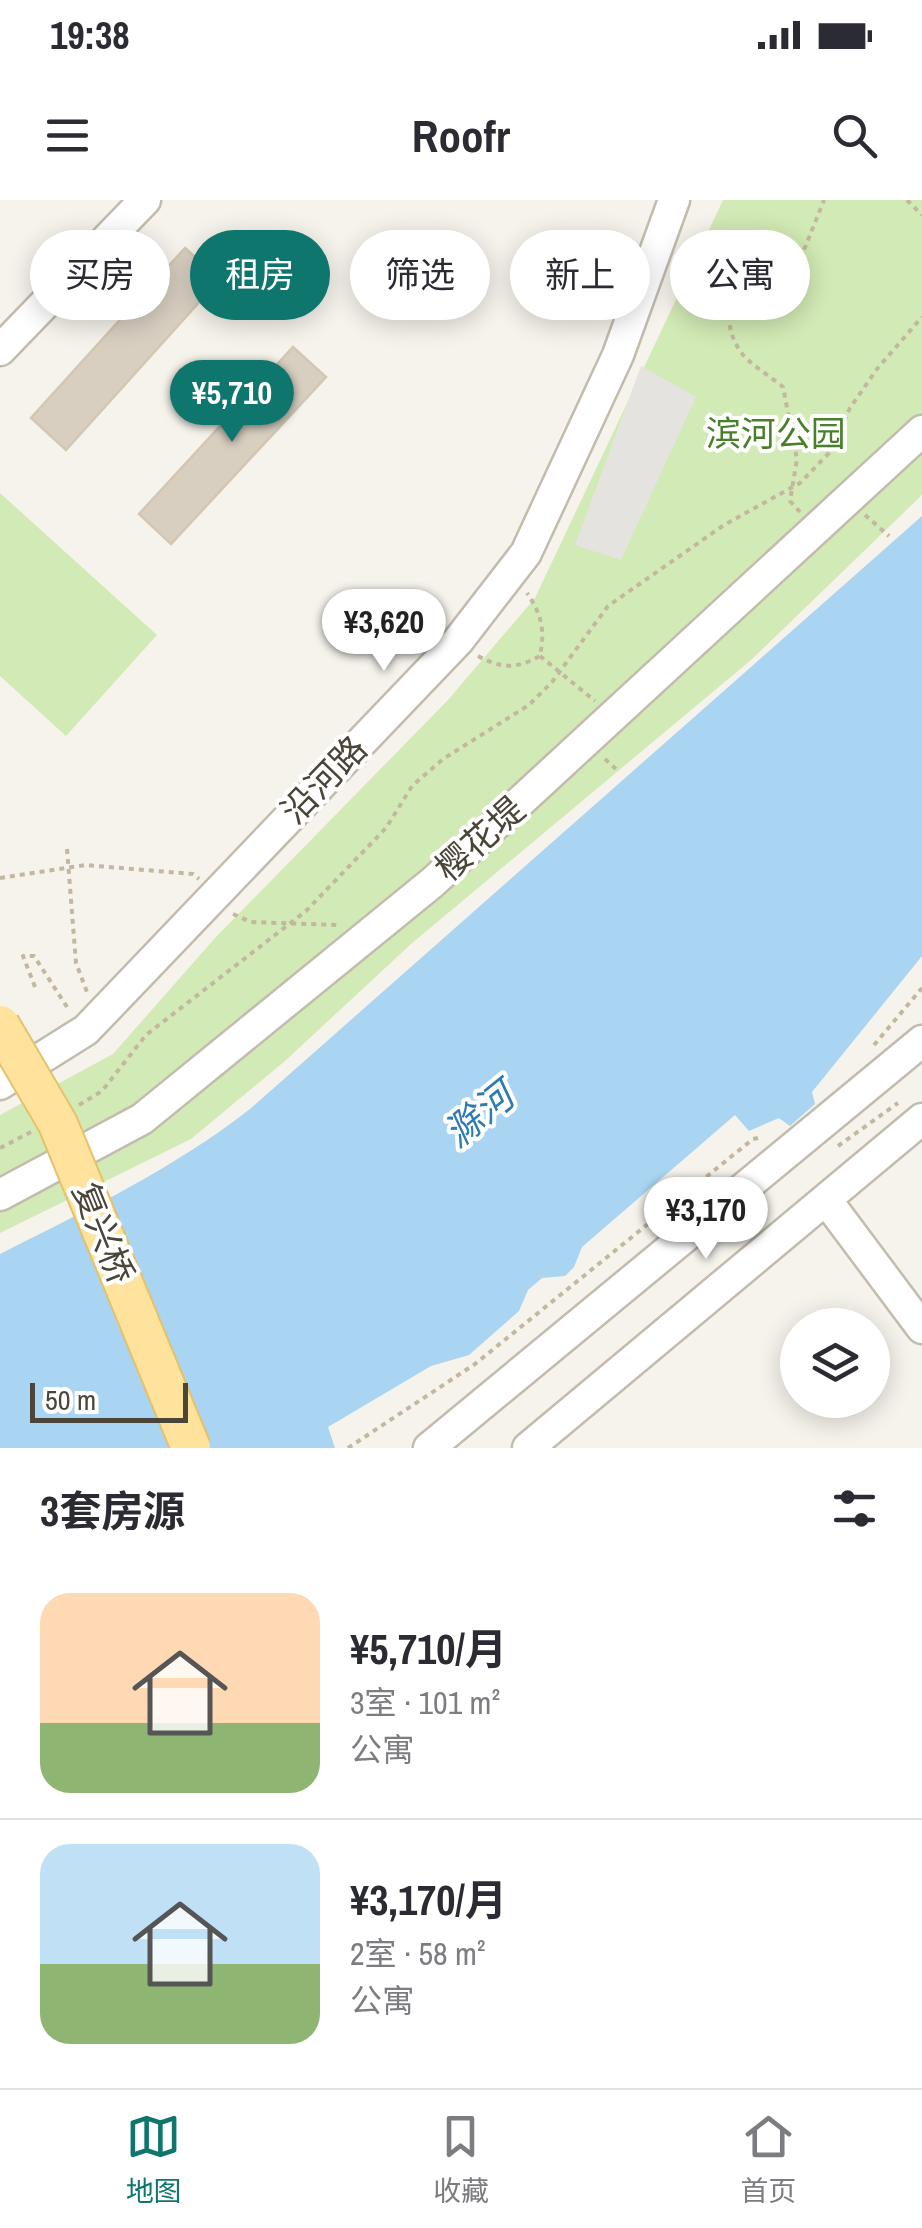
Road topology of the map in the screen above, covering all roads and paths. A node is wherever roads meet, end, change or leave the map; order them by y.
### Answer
1 (145, 200) edge
2 (674, 200) edge
3 (824, 200) edge
4 (907, 200) edge
5 (922, 215) edge
6 (922, 318) edge
7 (0, 350) edge
8 (922, 431) edge
9 (858, 508) dead end
10 (807, 520) dead end
11 (889, 536) dead end
12 (527, 593) dead end
13 (478, 656) dead end
14 (540, 656) junction
15 (599, 704) dead end
16 (598, 753) dead end
17 (616, 769) dead end
18 (67, 849) dead end
19 (35, 987) dead end
20 (922, 988) edge
21 (91, 1001) dead end
22 (69, 1010) dead end
23 (0, 1025) edge
24 (922, 1041) edge
25 (864, 1056) dead end
26 (0, 1084) edge
27 (64, 1114) dead end
28 (915, 1117) edge
29 (31, 1133) dead end
30 (826, 1134) dead end
31 (767, 1136) dead end
32 (0, 1148) edge
33 (0, 1195) edge
34 (827, 1201) junction
35 (922, 1328) edge
36 (191, 1448) edge
37 (348, 1448) edge
38 (428, 1448) edge
39 (528, 1448) edge

1 - 7 street
2 - 26 street, 沿河路
3 - 10 path
4 - 5 path
6 - 27 path
8 - 33 street, 樱花堤
9 - 11 path
12 - 14 path
13 - 14 path
14 - 15 path
16 - 17 path
18 - 21 path
19 - 22 path
20 - 25 path
23 - 36 main road, 复兴桥, bridge
24 - 38 street
28 - 30 path
28 - 34 street
29 - 32 path
31 - 37 path
34 - 35 street
34 - 39 street

